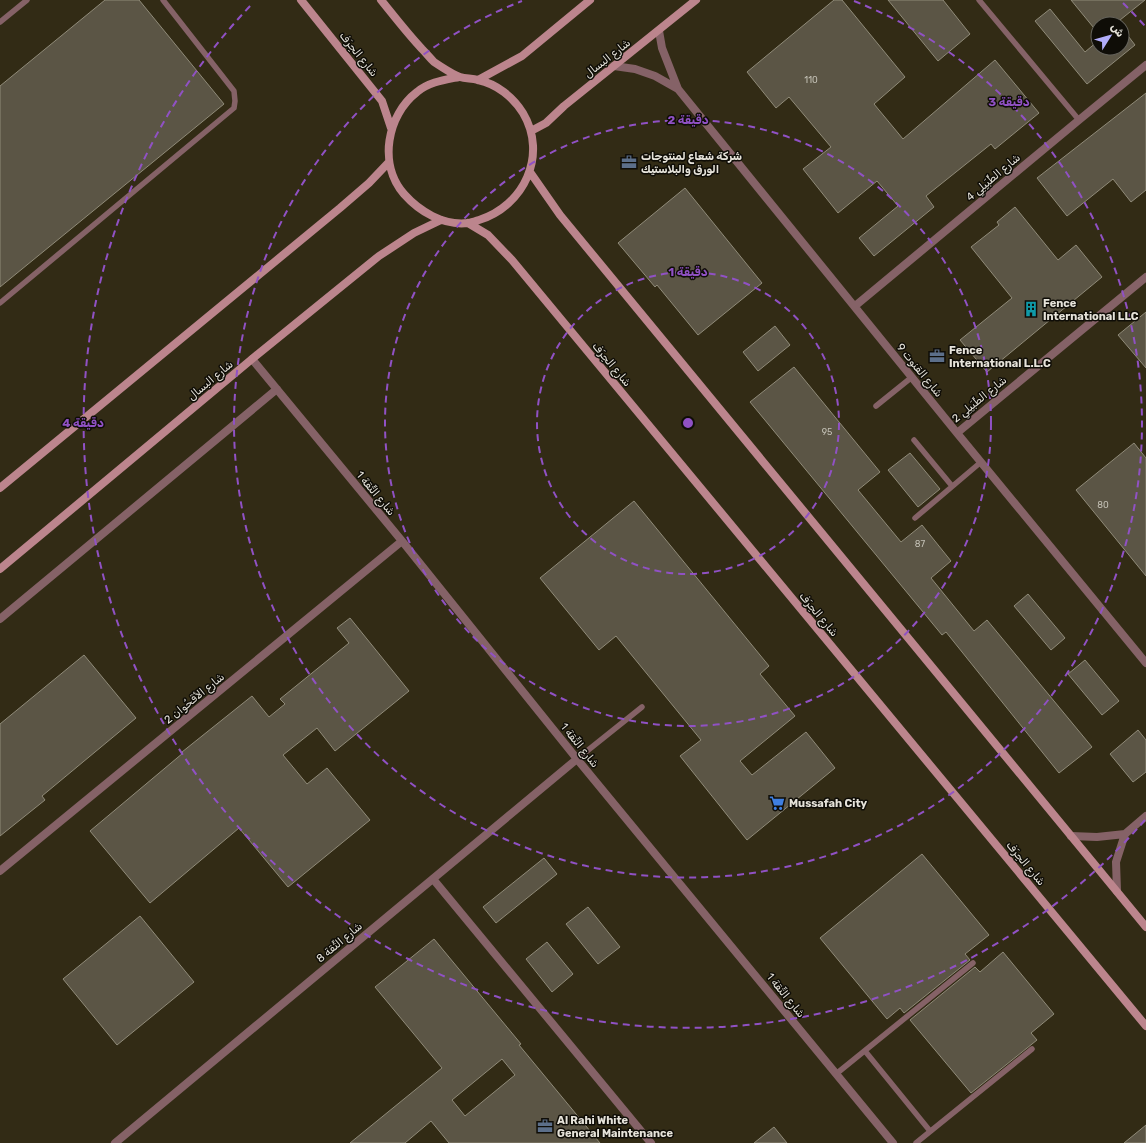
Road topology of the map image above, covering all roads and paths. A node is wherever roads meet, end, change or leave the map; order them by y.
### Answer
1 (27, 0) edge
2 (163, 0) edge
3 (301, 0) edge
4 (381, 0) edge
5 (590, 0) edge
6 (696, 0) edge
7 (979, 0) edge
8 (0, 22) edge
9 (659, 30) junction
10 (614, 66) junction
11 (1146, 66) edge
12 (459, 77) junction
13 (478, 80) junction
14 (678, 89) junction
15 (1079, 120) junction
16 (391, 128) junction
17 (531, 132) junction
18 (389, 162) junction
19 (530, 172) junction
20 (441, 220) junction
21 (468, 223) junction
22 (1146, 277) edge
23 (0, 303) edge
24 (855, 306) junction
25 (252, 359) junction
26 (912, 377) junction
27 (277, 389) junction
28 (876, 406) dead end
29 (957, 432) junction
30 (914, 440) dead end
31 (980, 462) junction
32 (952, 486) junction
33 (0, 488) edge
34 (915, 518) dead end
35 (402, 541) junction
36 (0, 568) edge
37 (0, 619) edge
38 (1146, 663) edge
39 (642, 707) dead end
40 (577, 759) junction
41 (1146, 816) edge
42 (1124, 834) junction
43 (1071, 836) junction
44 (0, 871) edge
45 (433, 879) junction
46 (1117, 891) junction
47 (1146, 927) edge
48 (973, 963) dead end
49 (1146, 1026) edge
50 (865, 1050) junction
51 (1032, 1050) dead end
52 (836, 1074) junction
53 (930, 1131) junction
54 (115, 1143) edge
55 (651, 1143) edge
56 (893, 1143) edge
57 (916, 1143) edge

1 - 8 lane
2 - 23 lane
3 - 16 street, شارع الحِرَف
4 - 12 street
5 - 13 street
6 - 9 street, شارع البسال
7 - 15 lane
9 - 10 street, شارع البسال
9 - 14 street, شارع القنوت 9
10 - 14 street, شارع القنوت 9
10 - 17 street, شارع البسال
11 - 15 street, شارع الطِّبَيلِي 4
12 - 13 street
12 - 16 street
13 - 17 street
14 - 24 street, شارع القنوت 9
15 - 24 street, شارع الطِّبَيلِي 4
16 - 18 street
17 - 19 street
18 - 20 street
18 - 33 street
19 - 21 street
19 - 43 street
20 - 21 street
20 - 25 street, شارع البسال
21 - 49 street, شارع الحِرَف
22 - 29 street, شارع الطِّبَيلِي 2
24 - 26 street, شارع القنوت 9
25 - 27 street, شارع الثِّقة 1
25 - 36 street, شارع البسال
26 - 28 lane
26 - 29 street, شارع القنوت 9
27 - 35 street, شارع الثِّقة 1
27 - 37 street
29 - 31 street, شارع القنوت 9
30 - 32 lane
31 - 32 lane
31 - 38 street, شارع القنوت 9
32 - 34 lane
35 - 40 street, شارع الثِّقة 1
35 - 44 street, شارع الأقحُوان 2
39 - 40 lane
40 - 45 street, شارع الثِّقة 8
40 - 52 street, شارع الثِّقة 1
41 - 42 street
42 - 43 street
42 - 46 street
43 - 46 street
45 - 54 street, شارع الثِّقة 8
45 - 55 street
46 - 47 street
48 - 50 lane
50 - 52 lane
50 - 53 lane
51 - 53 lane
52 - 56 street, شارع الثِّقة 1
53 - 57 lane

